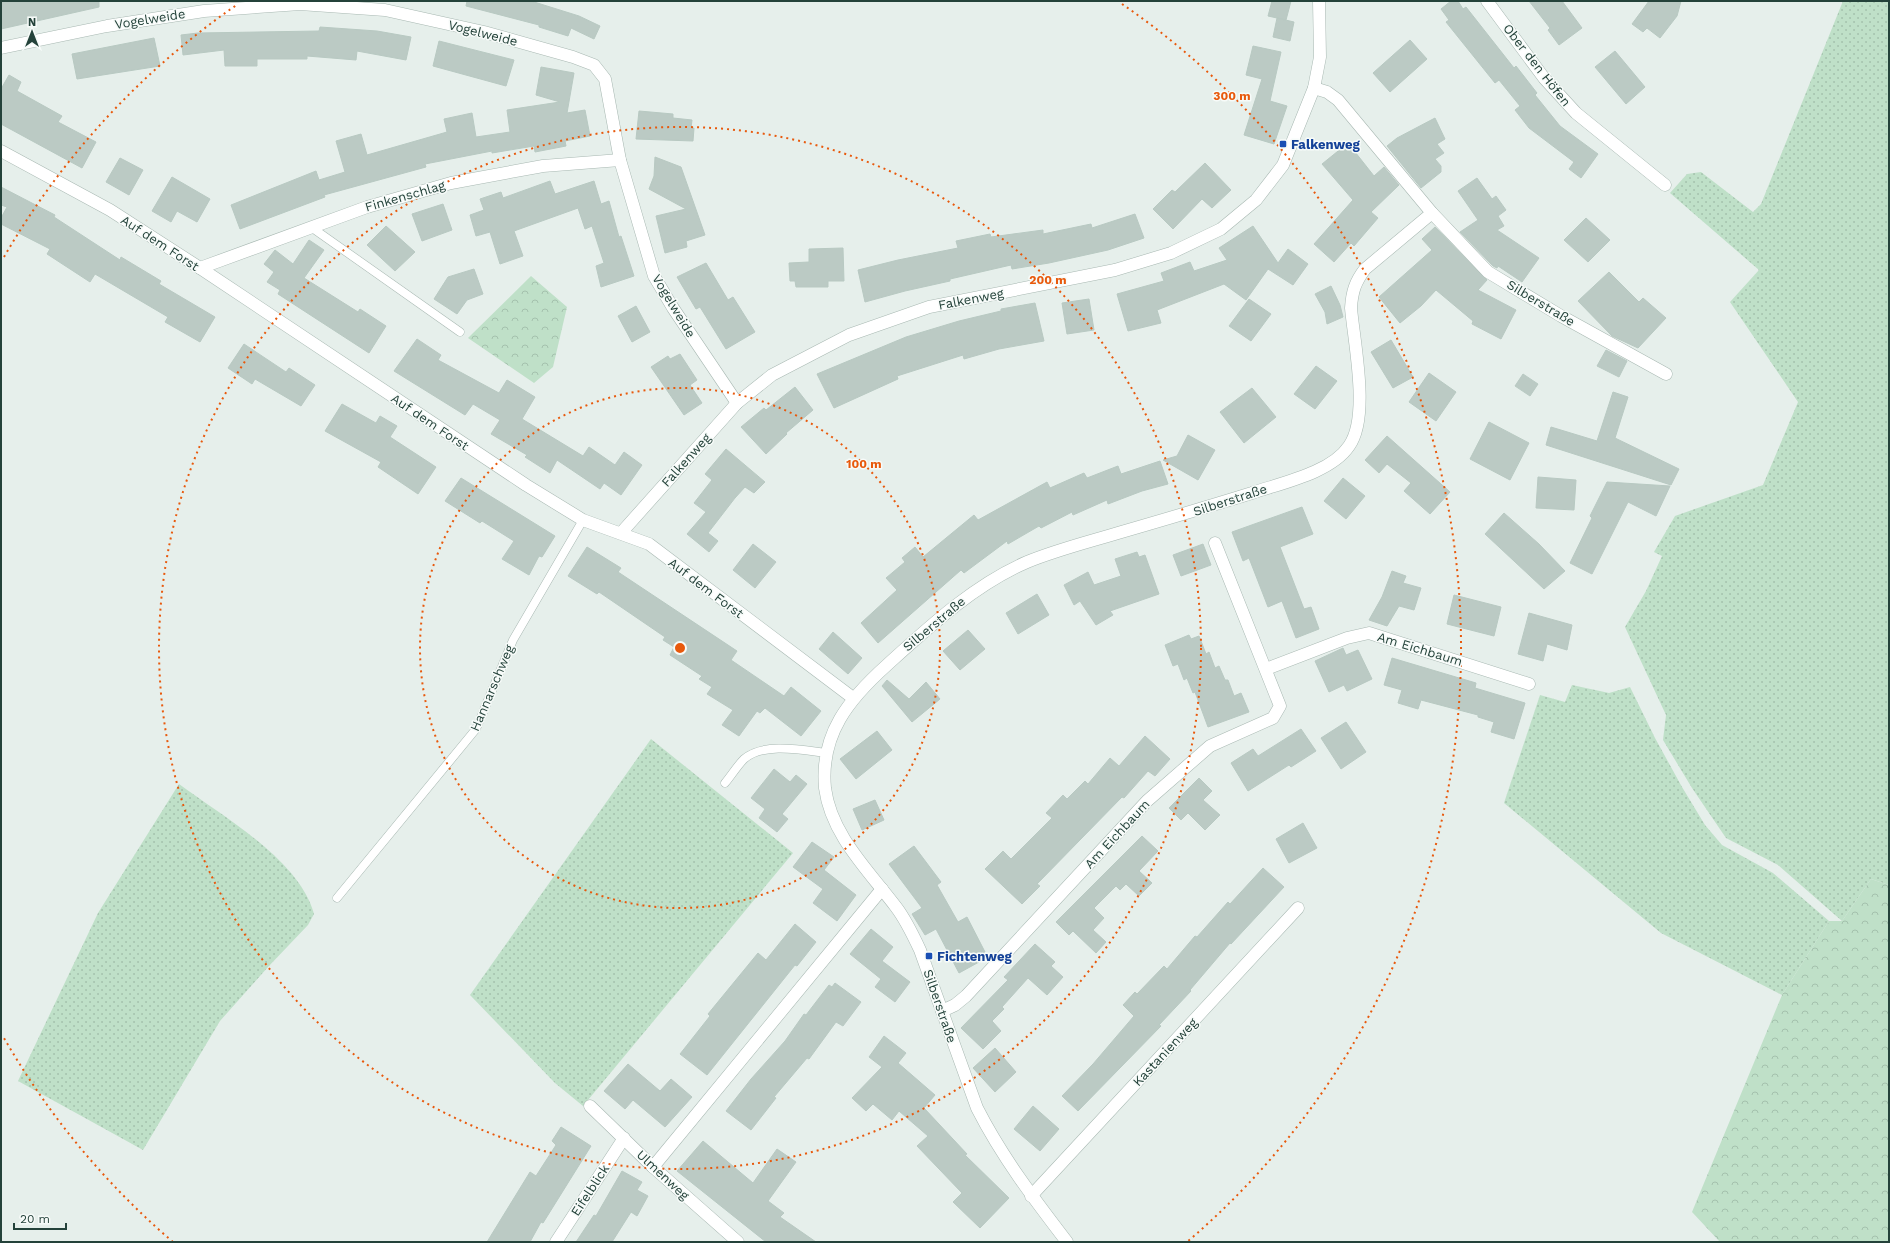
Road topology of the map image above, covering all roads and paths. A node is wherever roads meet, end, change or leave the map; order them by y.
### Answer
1 (1319, 1) edge
2 (1487, 1) edge
3 (1, 48) edge
4 (1314, 88) junction
5 (1, 151) edge
6 (620, 160) junction
7 (1665, 185) dead end
8 (1432, 213) junction
9 (311, 227) junction
10 (200, 268) junction
11 (460, 332) dead end
12 (1666, 374) dead end
13 (737, 403) junction
14 (583, 520) junction
15 (622, 533) junction
16 (1215, 543) dead end
17 (1266, 669) junction
18 (1529, 684) dead end
19 (853, 698) junction
20 (826, 753) junction
21 (725, 783) dead end
22 (882, 889) junction
23 (337, 898) dead end
24 (1298, 908) dead end
25 (942, 1011) junction
26 (590, 1106) dead end
27 (624, 1138) junction
28 (653, 1167) junction
29 (1031, 1196) junction
30 (556, 1242) edge
31 (738, 1242) edge
32 (1067, 1242) edge

1 - 4 street
2 - 7 street, Ober den Höfen
3 - 6 street, Vogelweide
4 - 8 street, Silberstraße
4 - 13 street, Falkenweg
5 - 10 street, Auf dem Forst
6 - 9 street, Finkenschlag
6 - 13 street, Vogelweide
8 - 12 street, Silberstraße
8 - 19 street, Silberstraße
9 - 10 street, Finkenschlag
9 - 11 lane
10 - 14 street, Auf dem Forst
13 - 15 street, Falkenweg
14 - 15 street, Auf dem Forst
14 - 23 lane, Hannarschweg
15 - 19 street, Auf dem Forst
16 - 17 street, Am Eichbaum
17 - 18 street, Am Eichbaum
17 - 25 street, Am Eichbaum
19 - 20 street, Silberstraße
20 - 21 lane
20 - 22 street, Silberstraße
22 - 25 street, Silberstraße
22 - 28 street
24 - 29 street, Kastanienweg
25 - 29 street, Silberstraße
26 - 27 street, Ulmenweg
27 - 28 street, Ulmenweg
27 - 30 street, Eifelblick
28 - 31 street, Ulmenweg
29 - 32 street, Silberstraße

